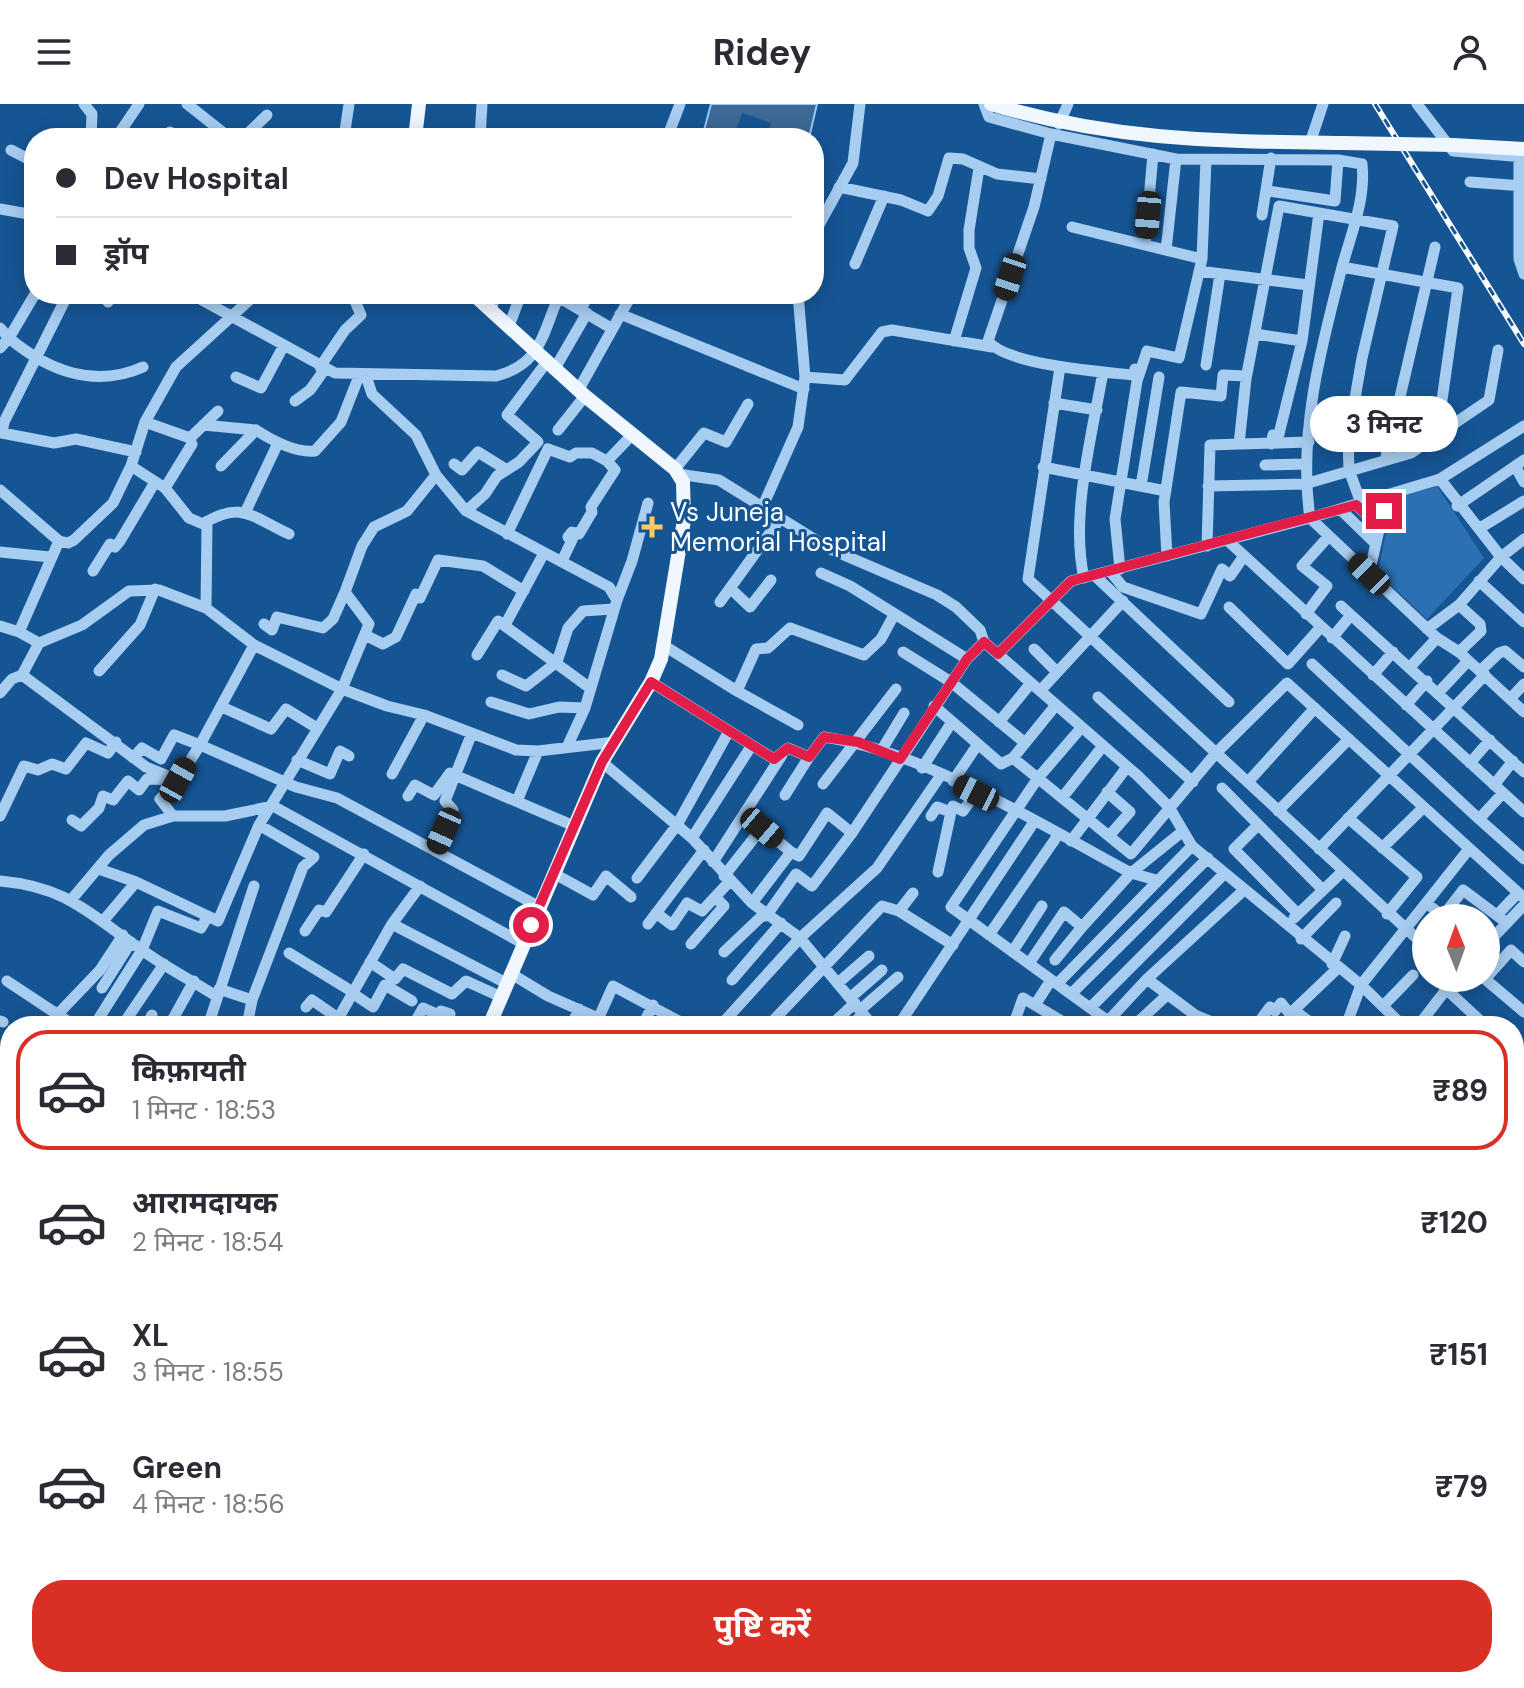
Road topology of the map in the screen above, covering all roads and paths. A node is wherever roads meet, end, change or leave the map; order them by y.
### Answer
1 (84, 104) edge
2 (139, 104) edge
3 (187, 104) edge
4 (349, 104) edge
5 (419, 104) edge
6 (482, 104) edge
7 (680, 104) edge
8 (860, 104) edge
9 (984, 104) edge
10 (991, 104) edge
11 (1068, 104) edge
12 (1323, 104) edge
13 (1417, 104) edge
14 (1010, 107) edge
15 (267, 115) dead end
16 (91, 128) edge
17 (123, 128) edge
18 (217, 128) edge
19 (253, 128) edge
20 (345, 128) edge
21 (416, 128) edge
22 (481, 128) edge
23 (671, 128) edge
24 (1055, 129) junction
25 (1310, 143) junction
26 (1450, 144) junction
27 (11, 150) dead end
28 (1523, 152) edge
29 (1153, 154) junction
30 (24, 157) edge
31 (1271, 158) junction
32 (1176, 159) junction
33 (1206, 160) junction
34 (1338, 160) junction
35 (979, 168) junction
36 (1041, 179) junction
37 (1470, 182) dead end
38 (1521, 186) edge
39 (839, 187) junction
40 (1268, 191) junction
41 (884, 196) junction
42 (0, 209) edge
43 (24, 213) edge
44 (1319, 213) junction
45 (824, 215) edge
46 (1262, 215) dead end
47 (1357, 220) junction
48 (1072, 227) dead end
49 (1145, 245) junction
50 (1435, 247) dead end
51 (1166, 250) junction
52 (1202, 259) junction
53 (855, 264) dead end
54 (1342, 267) junction
55 (1199, 271) junction
56 (1220, 274) junction
57 (1524, 274) edge
58 (1382, 275) junction
59 (1265, 280) junction
60 (1425, 284) junction
61 (1308, 285) junction
62 (29, 304) edge
63 (63, 304) edge
64 (209, 304) edge
65 (245, 304) edge
66 (356, 304) edge
67 (484, 304) edge
68 (493, 304) edge
69 (517, 304) edge
70 (556, 304) edge
71 (572, 304) edge
72 (586, 304) edge
73 (626, 304) edge
74 (799, 304) edge
75 (492, 311) junction
76 (584, 311) junction
77 (620, 314) junction
78 (233, 317) junction
79 (509, 326) junction
80 (0, 328) edge
81 (611, 328) junction
82 (1255, 334) junction
83 (9, 338) junction
84 (954, 341) junction
85 (1302, 341) junction
86 (283, 347) junction
87 (992, 347) junction
88 (0, 348) edge
89 (1498, 350) dead end
90 (35, 360) junction
91 (546, 362) junction
92 (1206, 365) dead end
93 (143, 367) dead end
94 (1060, 367) junction
95 (322, 368) junction
96 (1140, 371) junction
97 (1103, 372) junction
98 (363, 376) junction
99 (1246, 376) junction
100 (236, 377) dead end
101 (1159, 377) dead end
102 (804, 383) junction
103 (582, 393) junction
104 (295, 401) dead end
105 (1054, 403) junction
106 (748, 404) dead end
107 (1097, 410) junction
108 (218, 411) dead end
109 (145, 422) junction
110 (203, 425) junction
111 (1524, 426) edge
112 (256, 430) junction
113 (558, 430) dead end
114 (1437, 435) junction
115 (631, 436) junction
116 (1309, 442) junction
117 (278, 443) junction
118 (192, 444) dead end
119 (1239, 444) junction
120 (1271, 444) junction
121 (136, 452) junction
122 (1386, 457) junction
123 (607, 461) junction
124 (1519, 463) edge
125 (454, 464) dead end
126 (1305, 464) junction
127 (1265, 465) dead end
128 (131, 466) junction
129 (221, 466) dead end
130 (1043, 467) junction
131 (507, 470) junction
132 (1349, 470) junction
133 (677, 471) junction
134 (436, 475) junction
135 (1086, 476) junction
136 (1440, 479) junction
137 (1524, 482) edge
138 (1123, 483) junction
139 (1305, 484) junction
140 (160, 485) junction
141 (1141, 486) junction
142 (1208, 486) junction
143 (0, 490) edge
144 (1166, 491) junction
145 (1387, 495) junction
146 (1524, 501) edge
147 (648, 503) dead end
148 (1359, 504) junction
149 (1457, 506) junction
150 (762, 508) junction
151 (1340, 509) junction
152 (466, 511) junction
153 (245, 513) junction
154 (1310, 518) junction
155 (780, 519) junction
156 (207, 521) junction
157 (1380, 527) junction
158 (1480, 528) junction
159 (289, 534) dead end
160 (507, 534) junction
161 (1329, 536) junction
162 (1524, 539) edge
163 (1227, 540) junction
164 (59, 541) junction
165 (1376, 544) junction
166 (1207, 546) junction
167 (0, 552) edge
168 (544, 553) junction
169 (1167, 556) junction
170 (1244, 556) junction
171 (50, 557) junction
172 (1501, 557) junction
173 (562, 561) junction
174 (1115, 570) junction
175 (93, 571) dead end
176 (821, 573) dead end
177 (1369, 574) junction
178 (1089, 577) junction
179 (1524, 579) edge
180 (771, 580) dead end
181 (1479, 581) junction
182 (730, 588) junction
183 (155, 589) junction
184 (524, 591) junction
185 (345, 592) junction
186 (1123, 601) junction
187 (720, 602) dead end
188 (1050, 602) junction
189 (615, 605) junction
190 (1459, 605) junction
191 (1341, 606) dead end
192 (1229, 607) dead end
193 (206, 608) junction
194 (1306, 614) junction
195 (894, 615) junction
196 (1351, 615) junction
197 (1524, 622) edge
198 (264, 624) dead end
199 (505, 625) junction
200 (0, 626) edge
201 (1320, 628) junction
202 (19, 632) junction
203 (1432, 634) junction
204 (365, 635) junction
205 (1088, 637) junction
206 (1332, 638) junction
207 (984, 642) junction
208 (39, 643) junction
209 (254, 645) junction
210 (663, 645) junction
211 (1034, 649) dead end
212 (903, 652) dead end
213 (1393, 652) junction
214 (998, 654) junction
215 (477, 655) dead end
216 (1463, 656) junction
217 (967, 659) junction
218 (557, 662) junction
219 (1288, 664) junction
220 (1312, 664) dead end
221 (1410, 667) junction
222 (1524, 667) edge
223 (99, 671) dead end
224 (1057, 672) junction
225 (1483, 673) junction
226 (22, 675) junction
227 (502, 675) dead end
228 (1373, 675) junction
229 (1427, 681) junction
230 (651, 682) junction
231 (951, 682) junction
232 (1287, 683) junction
233 (1524, 684) edge
234 (1036, 687) junction
235 (590, 688) junction
236 (342, 689) junction
237 (896, 689) dead end
238 (737, 691) junction
239 (1439, 692) junction
240 (0, 693) edge
241 (1098, 697) dead end
242 (1510, 699) junction
243 (491, 702) dead end
244 (1229, 702) dead end
245 (1056, 705) junction
246 (1406, 705) junction
247 (1453, 705) junction
248 (934, 706) junction
249 (222, 707) junction
250 (585, 708) junction
251 (1315, 708) junction
252 (1524, 712) edge
253 (904, 713) dead end
254 (424, 715) junction
255 (952, 722) junction
256 (999, 722) junction
257 (798, 725) dead end
258 (317, 728) junction
259 (1081, 728) junction
260 (1431, 728) junction
261 (729, 731) junction
262 (472, 733) junction
263 (1349, 739) junction
264 (1490, 740) junction
265 (116, 742) junction
266 (615, 742) junction
267 (858, 742) junction
268 (1024, 742) junction
269 (978, 744) junction
270 (200, 745) junction
271 (752, 745) junction
272 (1103, 746) junction
273 (567, 747) junction
274 (538, 751) junction
275 (784, 751) junction
276 (881, 751) junction
277 (1410, 751) junction
278 (1216, 753) junction
279 (349, 756) dead end
280 (809, 757) junction
281 (133, 758) junction
282 (1013, 758) junction
283 (900, 759) junction
284 (297, 760) junction
285 (1513, 761) junction
286 (602, 762) junction
287 (1470, 763) junction
288 (1127, 767) junction
289 (922, 768) junction
290 (1524, 772) edge
291 (392, 774) dead end
292 (455, 775) junction
293 (941, 775) junction
294 (1388, 775) junction
295 (1038, 778) junction
296 (178, 780) junction
297 (284, 780) junction
298 (953, 781) junction
299 (1193, 782) junction
300 (1248, 782) junction
301 (823, 784) dead end
302 (1222, 788) dead end
303 (1498, 789) junction
304 (1107, 792) junction
305 (1524, 792) edge
306 (976, 793) junction
307 (785, 795) dead end
308 (408, 796) dead end
309 (1062, 798) junction
310 (160, 799) junction
311 (517, 801) junction
312 (1514, 803) junction
313 (273, 806) junction
314 (1169, 807) junction
315 (1424, 807) junction
316 (1278, 811) junction
317 (951, 812) junction
318 (1016, 812) junction
319 (1524, 812) edge
320 (0, 816) edge
321 (173, 816) junction
322 (931, 816) dead end
323 (1087, 818) junction
324 (1348, 818) junction
325 (1479, 819) junction
326 (72, 820) dead end
327 (155, 822) junction
328 (1034, 822) junction
329 (259, 825) junction
330 (677, 825) junction
331 (1258, 825) junction
332 (574, 826) junction
333 (1183, 831) junction
334 (852, 833) junction
335 (1058, 835) junction
336 (1109, 836) junction
337 (692, 838) junction
338 (1071, 841) junction
339 (1192, 846) junction
340 (1382, 848) junction
341 (1319, 849) junction
342 (1469, 849) junction
343 (704, 850) junction
344 (435, 851) junction
345 (791, 852) junction
346 (364, 854) junction
347 (1208, 858) junction
348 (1524, 859) edge
349 (713, 862) junction
350 (99, 869) junction
351 (938, 872) dead end
352 (1342, 872) junction
353 (553, 873) junction
354 (1131, 873) junction
355 (1224, 874) junction
356 (637, 878) dead end
357 (727, 879) junction
358 (1156, 880) junction
359 (0, 881) edge
360 (136, 882) junction
361 (254, 886) dead end
362 (420, 886) junction
363 (1323, 890) junction
364 (1243, 891) junction
365 (913, 893) dead end
366 (1521, 896) edge
367 (631, 897) dead end
368 (715, 897) junction
369 (71, 900) junction
370 (752, 903) junction
371 (1336, 903) dead end
372 (1426, 903) joint
373 (1453, 904) edge
374 (1480, 904) edge
375 (1524, 905) edge
376 (538, 906) junction
377 (1042, 906) dead end
378 (899, 911) junction
379 (656, 913) junction
380 (1298, 914) junction
381 (1387, 914) junction
382 (765, 915) junction
383 (208, 916) junction
384 (1500, 916) edge
385 (1503, 918) junction
386 (104, 920) junction
387 (968, 922) junction
388 (781, 923) junction
389 (1500, 923) edge
390 (392, 924) junction
391 (648, 924) dead end
392 (1286, 926) junction
393 (1082, 927) junction
394 (1405, 929) junction
395 (305, 931) dead end
396 (989, 935) junction
397 (1412, 935) edge
398 (1345, 936) dead end
399 (127, 938) junction
400 (800, 938) junction
401 (1301, 939) junction
402 (524, 944) junction
403 (691, 944) dead end
404 (953, 945) junction
405 (142, 950) junction
406 (1013, 951) junction
407 (724, 952) dead end
408 (289, 953) dead end
409 (869, 956) dead end
410 (1055, 960) dead end
411 (370, 962) junction
412 (1030, 962) junction
413 (1524, 962) edge
414 (164, 964) junction
415 (823, 966) junction
416 (1335, 966) junction
417 (882, 970) dead end
418 (1412, 976) edge
419 (898, 977) dead end
420 (1147, 979) junction
421 (732, 980) dead end
422 (7, 981) dead end
423 (194, 981) junction
424 (1054, 982) junction
425 (838, 983) junction
426 (505, 984) junction
427 (1361, 985) junction
428 (102, 988) dead end
429 (218, 992) junction
430 (1444, 992) edge
431 (1449, 992) edge
432 (353, 993) junction
433 (1071, 994) junction
434 (1166, 996) junction
435 (252, 1000) junction
436 (412, 1001) dead end
437 (653, 1005) junction
438 (1035, 1005) junction
439 (857, 1006) junction
440 (1383, 1006) junction
441 (306, 1007) dead end
442 (1090, 1008) junction
443 (579, 1009) junction
444 (1294, 1010) junction
445 (1524, 1012) edge
446 (58, 1014) junction
447 (450, 1014) dead end
448 (61, 1016) edge
449 (100, 1016) edge
450 (129, 1016) edge
451 (175, 1016) edge
452 (211, 1016) edge
453 (249, 1016) edge
454 (329, 1016) edge
455 (340, 1016) edge
456 (419, 1016) edge
457 (494, 1016) edge
458 (576, 1016) edge
459 (589, 1016) edge
460 (600, 1016) edge
461 (647, 1016) edge
462 (671, 1016) edge
463 (729, 1016) edge
464 (777, 1016) edge
465 (844, 1016) edge
466 (854, 1016) edge
467 (865, 1016) edge
468 (905, 1016) edge
469 (1017, 1016) edge
470 (1053, 1016) edge
471 (1101, 1016) edge
472 (1113, 1016) edge
473 (1144, 1016) edge
474 (1203, 1016) edge
475 (1265, 1016) edge
476 (1302, 1016) edge
477 (1350, 1016) edge
478 (1393, 1016) edge
479 (1426, 1016) edge
480 (1475, 1016) edge

1 - 16 street
2 - 17 street
3 - 18 street
4 - 20 street
5 - 21 main road
6 - 22 street
7 - 23 street
8 - 39 street
9 - 24 street
10 - 14 main road
11 - 24 street
12 - 25 street
13 - 26 street
14 - 24 main road
15 - 19 street
24 - 25 main road
24 - 29 street
24 - 36 street
25 - 26 main road, bridge
26 - 28 main road
27 - 30 street
28 - 38 street
29 - 32 street
29 - 49 street
31 - 33 street
31 - 34 street
31 - 40 street
32 - 33 street
32 - 51 street
33 - 52 street
34 - 40 street
34 - 47 street
35 - 36 street
35 - 41 street
35 - 84 street
36 - 87 street
37 - 38 street
38 - 57 street
39 - 41 street
39 - 45 street
40 - 46 street
41 - 53 street
42 - 43 street
44 - 47 street
44 - 59 street
44 - 61 street
47 - 54 street
47 - 58 street
48 - 49 street
49 - 51 street
50 - 60 street
51 - 52 street
52 - 55 street
54 - 58 street
54 - 116 street
55 - 56 street
55 - 96 street
56 - 59 street
56 - 92 street
58 - 60 street
58 - 132 street
59 - 61 street
59 - 82 street
60 - 114 street
60 - 122 street
61 - 85 street
62 - 83 street
63 - 90 street
64 - 78 street
65 - 78 street
66 - 95 street
67 - 75 main road
68 - 75 street
69 - 79 street
70 - 91 street
71 - 76 street
72 - 76 street
73 - 77 street
74 - 102 street
75 - 79 main road
76 - 81 street
76 - 91 street
77 - 81 street
77 - 102 street
78 - 86 street
78 - 109 street
79 - 91 main road
80 - 83 street
81 - 103 street
82 - 85 street
82 - 99 street
83 - 88 street
83 - 90 street
84 - 87 street
84 - 102 street
85 - 120 street
86 - 95 street
86 - 100 street
87 - 94 street
89 - 114 street
90 - 93 street
90 - 121 street
91 - 98 street
91 - 103 main road
91 - 131 street
94 - 97 street
94 - 105 street
95 - 98 street
95 - 104 street
96 - 97 street
96 - 138 street
97 - 107 street
98 - 117 street
98 - 134 street
99 - 119 street
99 - 144 street
101 - 141 street
102 - 150 street
103 - 113 street
103 - 115 main road
105 - 107 street
105 - 130 street
106 - 133 street
107 - 135 street
108 - 110 street
109 - 110 street
109 - 121 street
110 - 112 street
111 - 136 street
112 - 117 street
112 - 129 street
114 - 122 street
115 - 123 street
115 - 133 main road
116 - 120 street
116 - 126 street
117 - 153 street
118 - 140 street
119 - 120 street
119 - 142 street
121 - 128 street
122 - 132 street
123 - 160 street
123 - 173 street
124 - 137 street
124 - 149 street
125 - 131 street
126 - 127 street
126 - 139 street
128 - 140 street
128 - 164 street
130 - 135 street
130 - 188 street
131 - 152 street
132 - 139 street
132 - 148 street
133 - 150 street
133 - 210 main road
134 - 152 street
134 - 185 street
135 - 138 street
135 - 178 street
136 - 145 street
136 - 149 street
138 - 141 street
138 - 174 street
139 - 142 street
139 - 154 street
140 - 156 street
140 - 175 street
141 - 144 street
142 - 166 street
143 - 164 street
144 - 169 street
145 - 148 street
145 - 157 street
146 - 158 street
147 - 189 street
148 - 151 street
148 - 157 street
149 - 158 street
150 - 155 street
151 - 154 street
151 - 165 street
152 - 160 street
153 - 156 street
153 - 159 street
154 - 161 street
154 - 163 street
155 - 182 street
155 - 207 street
156 - 193 street
157 - 165 street
158 - 172 street
160 - 168 street
161 - 177 street
161 - 194 street
162 - 172 street
163 - 166 street
163 - 170 street
164 - 171 street
165 - 177 street
166 - 169 street
167 - 171 street
168 - 173 street
168 - 184 street
169 - 174 street
170 - 174 street
170 - 194 street
171 - 202 street
172 - 179 street
172 - 181 street
173 - 189 street
174 - 178 street
176 - 195 street
177 - 203 street
178 - 186 street
178 - 188 street
180 - 182 street
181 - 190 street
181 - 197 street
182 - 187 street
183 - 193 street
183 - 208 street
183 - 223 street
184 - 199 street
184 - 204 street
185 - 198 street
185 - 204 street
186 - 205 street
186 - 244 street
188 - 205 street
188 - 214 street
189 - 218 street
189 - 235 street
190 - 203 street
190 - 216 street
191 - 196 street
192 - 219 street
193 - 209 street
194 - 201 street
195 - 217 street
195 - 238 street
196 - 206 street
196 - 213 street
199 - 215 street
199 - 218 street
200 - 202 street
201 - 206 street
201 - 219 street
202 - 208 street
203 - 216 street
203 - 221 street
204 - 236 street
205 - 224 street
205 - 278 street
206 - 228 street
207 - 214 street
207 - 217 street
208 - 226 street
209 - 236 street
209 - 249 street
210 - 230 main road
210 - 238 street
211 - 224 street
212 - 231 street
213 - 221 street
213 - 228 street
214 - 234 street
216 - 225 street
216 - 239 street
217 - 231 street
218 - 227 street
218 - 235 street
219 - 232 street
220 - 277 street
221 - 229 street
222 - 225 street
224 - 234 street
225 - 242 street
225 - 247 street
226 - 240 street
226 - 265 street
228 - 246 street
229 - 239 street
229 - 246 street
230 - 261 street
230 - 266 main road
231 - 248 street
231 - 256 street
232 - 251 street
232 - 278 street
233 - 242 street
234 - 245 street
234 - 256 street
235 - 250 street
236 - 254 street
236 - 258 street
237 - 267 street
238 - 257 street
239 - 247 street
241 - 299 street
242 - 252 street
243 - 250 street
245 - 259 street
245 - 268 street
246 - 260 street
247 - 260 street
247 - 264 street
248 - 255 street
248 - 283 street
249 - 258 street
249 - 270 street
250 - 273 street
251 - 263 street
251 - 300 street
253 - 276 street
254 - 262 street
254 - 291 street
255 - 269 street
255 - 289 street
256 - 268 street
258 - 284 street
259 - 272 street
259 - 295 street
260 - 277 street
260 - 287 street
261 - 271 street
261 - 330 street
262 - 274 street
262 - 292 street
263 - 294 street
263 - 316 street
264 - 285 street
264 - 287 street
265 - 281 street
265 - 320 street
266 - 273 street
266 - 286 main road
267 - 276 street
267 - 280 street
267 - 301 street
268 - 282 street
269 - 282 street
269 - 298 street
270 - 281 street
270 - 296 street
270 - 297 street
271 - 275 street
271 - 337 street
272 - 288 street
272 - 309 street
273 - 274 street
274 - 311 street
275 - 280 street
275 - 349 street
276 - 283 street
277 - 294 street
277 - 325 street
278 - 299 street
278 - 300 street
279 - 284 street
280 - 307 street
281 - 296 street
282 - 295 street
283 - 289 street
283 - 334 street
284 - 297 street
285 - 290 street
285 - 303 street
286 - 330 street
286 - 332 main road
287 - 303 street
288 - 304 street
288 - 314 street
289 - 293 street
292 - 308 street
292 - 311 street
292 - 344 street
293 - 298 street
293 - 400 street
294 - 315 street
294 - 324 street
295 - 309 street
295 - 318 street
296 - 310 street
296 - 326 street
297 - 313 street
297 - 344 street
298 - 306 street
299 - 314 street
300 - 316 street
302 - 331 street
303 - 312 street
303 - 325 street
304 - 323 street
304 - 336 street
305 - 312 street
306 - 317 street
306 - 318 street
309 - 323 street
310 - 321 street
310 - 327 street
311 - 332 street
312 - 319 street
313 - 321 street
313 - 329 street
313 - 346 street
314 - 333 street
314 - 336 street
315 - 340 street
315 - 342 street
316 - 341 street
317 - 322 street
317 - 351 street
318 - 328 street
318 - 387 street
321 - 327 street
323 - 336 street
323 - 338 street
324 - 340 street
324 - 341 street
325 - 348 street
327 - 350 street
328 - 335 street
328 - 387 street
329 - 383 street
329 - 435 street
330 - 337 street
330 - 356 street
331 - 363 street
331 - 380 street
332 - 353 main road
333 - 339 street
333 - 354 street
334 - 345 street
334 - 382 street
335 - 338 street
335 - 396 street
337 - 343 street
338 - 354 street
339 - 347 street
339 - 358 street
340 - 381 street
341 - 352 street
342 - 366 street
342 - 372 street
343 - 349 street
343 - 379 street
344 - 376 street
345 - 357 street
345 - 370 street
346 - 362 street
346 - 395 street
347 - 355 street
347 - 433 street
349 - 357 street
350 - 360 street
350 - 369 street
352 - 363 street
352 - 381 street
353 - 367 street
353 - 376 main road
354 - 358 street
354 - 393 street
355 - 364 street
355 - 442 street
357 - 368 street
357 - 370 street
358 - 424 street
359 - 369 street
360 - 383 street
360 - 386 street
361 - 429 street
362 - 390 street
362 - 402 street
363 - 380 street
364 - 392 street
364 - 420 street
365 - 378 street
366 - 385 street
368 - 379 street
368 - 403 street
369 - 386 street
370 - 382 street
371 - 401 street
372 - 394 street
373 - 374 street
375 - 385 street
376 - 402 main road
377 - 406 street
378 - 404 street
378 - 415 street
379 - 391 street
380 - 392 street
381 - 394 street
382 - 388 street
382 - 407 street
383 - 405 street
384 - 385 street
385 - 389 street
386 - 399 street
387 - 396 street
387 - 404 street
388 - 400 street
388 - 421 street
390 - 411 street
390 - 426 street
392 - 401 street
393 - 410 street
393 - 412 street
394 - 397 street
394 - 427 street
396 - 406 street
398 - 416 street
399 - 405 street
399 - 428 street
399 - 446 street
400 - 415 street
400 - 463 street
401 - 416 street
402 - 426 main road
404 - 468 street
405 - 414 street
405 - 449 street
406 - 412 street
408 - 432 street
409 - 425 street
411 - 426 street
411 - 432 street
412 - 424 street
413 - 445 street
414 - 423 street
414 - 450 street
415 - 425 street
415 - 464 street
416 - 427 street
416 - 444 street
417 - 439 street
418 - 440 street
419 - 439 street
420 - 434 street
420 - 472 street
422 - 446 street
423 - 429 street
423 - 451 street
424 - 433 street
424 - 438 street
425 - 439 street
426 - 443 street
426 - 457 main road
427 - 440 street
427 - 477 street
429 - 435 street
429 - 452 street
430 - 479 street
431 - 480 street
432 - 436 street
432 - 455 street
433 - 442 street
434 - 473 street
434 - 474 street
435 - 453 street
437 - 460 street
437 - 461 street
437 - 462 street
438 - 469 street
438 - 470 street
439 - 465 street
439 - 466 street
439 - 467 street
440 - 478 street
441 - 454 street
442 - 471 street
443 - 458 street
443 - 459 street
444 - 475 street
444 - 476 street
446 - 448 street
447 - 456 street

